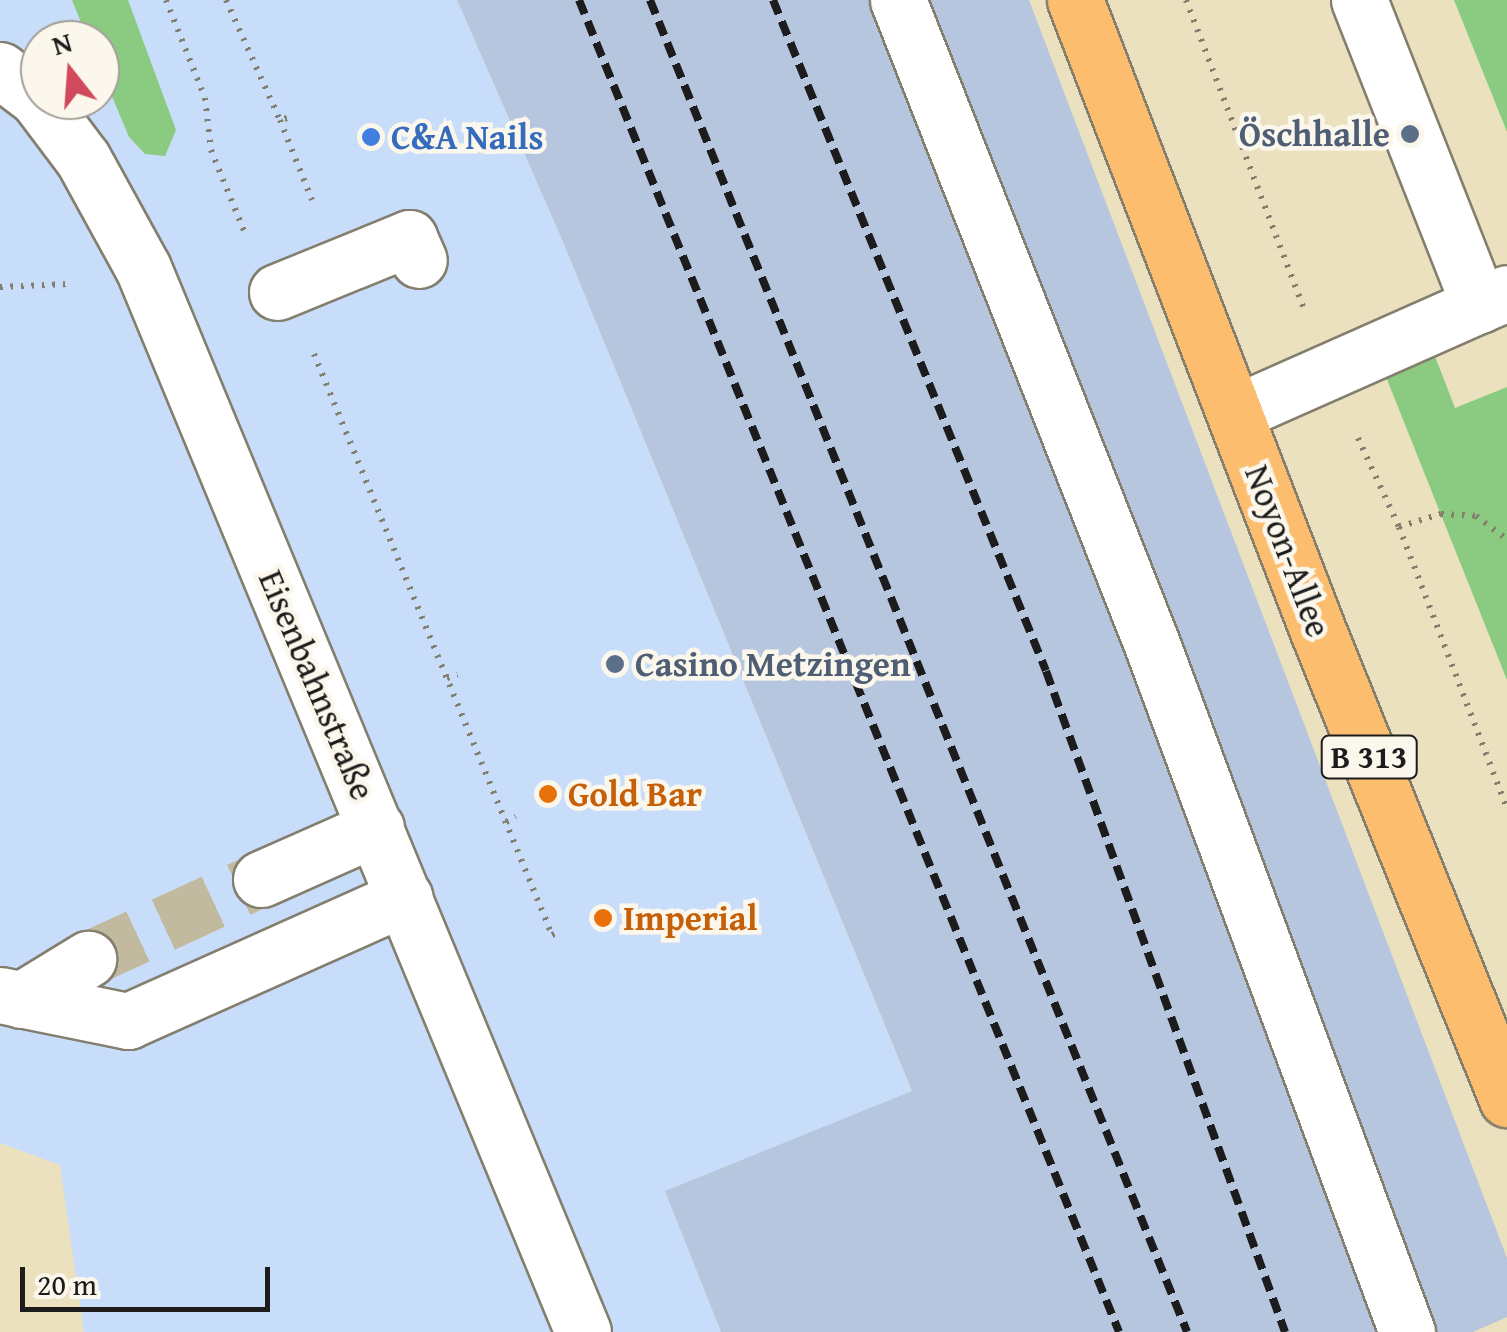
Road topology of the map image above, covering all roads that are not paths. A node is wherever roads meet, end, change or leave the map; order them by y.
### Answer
1 (898, 0) edge
2 (1075, 0) edge
3 (1360, 0) edge
4 (0, 70) edge
5 (419, 260) dead end
6 (277, 292) road end
7 (1493, 299) edge
8 (1235, 413) junction
9 (376, 828) junction
10 (261, 879) tunnel mouth
11 (406, 897) junction
12 (88, 960) tunnel mouth
13 (10, 998) edge
14 (1507, 1099) edge
15 (584, 1332) edge
16 (1407, 1332) edge

1 - 16 street
2 - 8 main road, Noyon-Allee / B 313
3 - 7 street
4 - 9 street, Eisenbahnstraße
5 - 6 street
7 - 8 street
8 - 14 main road, Noyon-Allee / B 313
9 - 10 street
9 - 11 street, Eisenbahnstraße
11 - 13 street
11 - 15 street, Eisenbahnstraße
12 - 13 street

